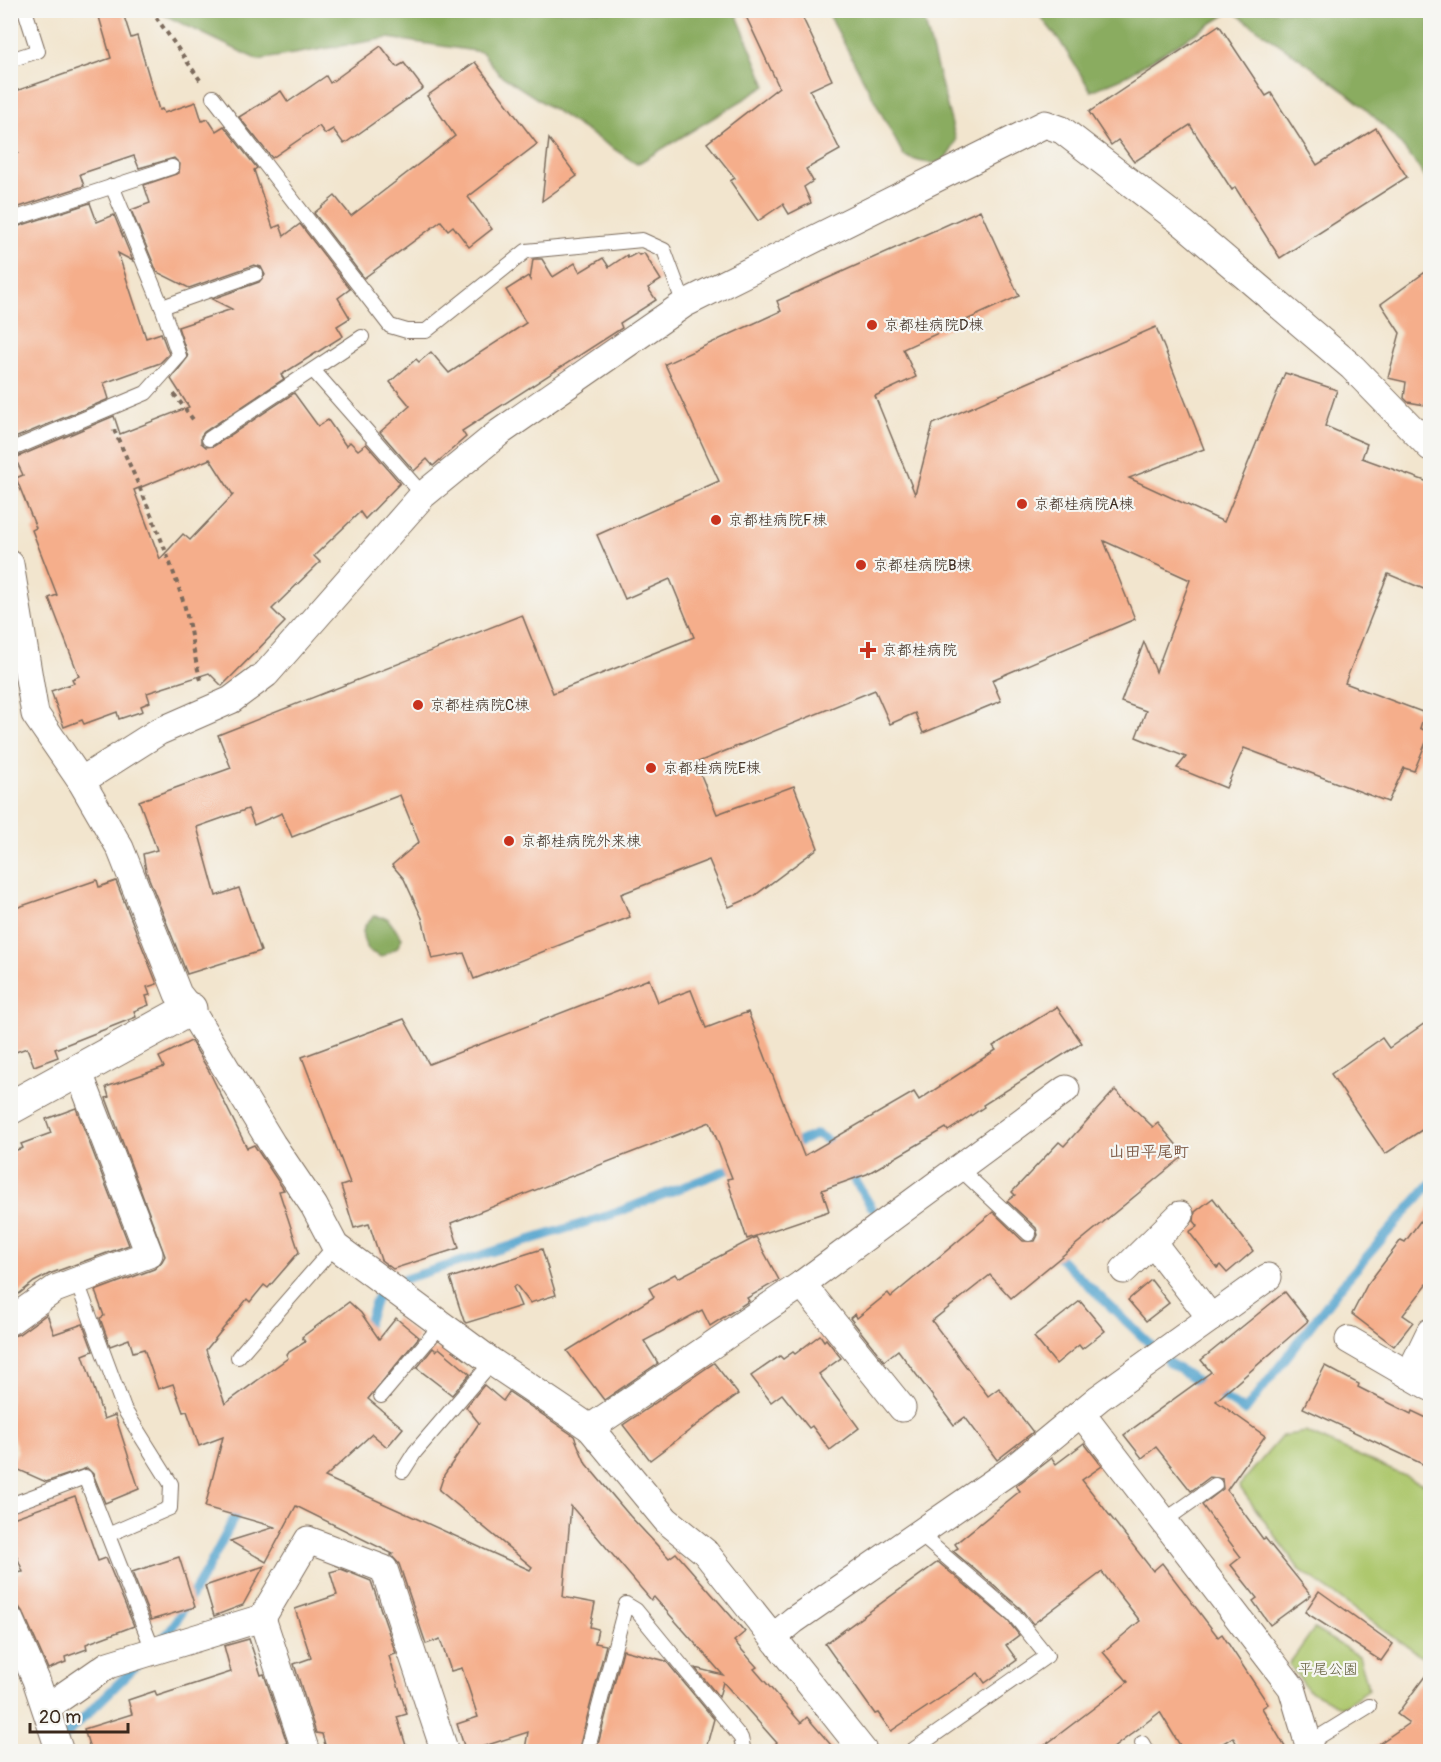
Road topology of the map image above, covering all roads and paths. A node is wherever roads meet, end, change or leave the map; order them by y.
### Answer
1 (25, 10) edge
2 (151, 10) edge
3 (10, 60) edge
4 (213, 97) joint
5 (172, 167) dead end
6 (112, 186) junction
7 (10, 220) edge
8 (256, 274) dead end
9 (684, 304) junction
10 (162, 307) junction
11 (362, 337) dead end
12 (313, 370) junction
13 (161, 377) junction
14 (104, 411) junction
15 (209, 439) joint
16 (1431, 447) edge
17 (10, 450) edge
18 (423, 495) junction
19 (10, 564) edge
20 (209, 709) junction
21 (81, 781) junction
22 (190, 1009) junction
23 (78, 1070) junction
24 (1066, 1089) dead end
25 (10, 1108) edge
26 (959, 1168) junction
27 (1180, 1215) dead end
28 (1029, 1234) dead end
29 (1153, 1244) junction
30 (335, 1246) junction
31 (1124, 1270) dead end
32 (1268, 1276) dead end
33 (76, 1282) junction
34 (802, 1284) junction
35 (1211, 1318) junction
36 (10, 1321) edge
37 (441, 1325) junction
38 (1431, 1332) edge
39 (1349, 1340) dead end
40 (238, 1357) dead end
41 (492, 1362) junction
42 (1420, 1381) edge
43 (381, 1396) dead end
44 (902, 1408) dead end
45 (1081, 1413) junction
46 (590, 1428) junction
47 (403, 1471) dead end
48 (1215, 1485) dead end
49 (10, 1505) edge
50 (1164, 1521) junction
51 (918, 1533) junction
52 (110, 1534) junction
53 (262, 1618) junction
54 (10, 1620) edge
55 (775, 1636) junction
56 (153, 1650) junction
57 (1369, 1706) dead end
58 (46, 1708) junction
59 (1310, 1747) edge
60 (60, 1752) edge
61 (306, 1752) edge
62 (445, 1752) edge
63 (587, 1752) edge
64 (744, 1752) edge
65 (864, 1752) edge
66 (910, 1752) edge

1 - 3 lane
2 - 4 path
4 - 9 lane
5 - 6 lane
6 - 7 lane
6 - 10 lane
8 - 10 lane
9 - 16 street
9 - 18 street
10 - 13 lane
11 - 12 lane
12 - 15 lane
12 - 18 lane
13 - 14 lane
13 - 15 path
14 - 17 lane
14 - 20 path
18 - 20 street
19 - 21 street
20 - 21 street
21 - 22 street
22 - 23 street
22 - 30 street
23 - 25 street
23 - 33 street
24 - 26 street
26 - 28 lane
26 - 34 street
27 - 29 street
29 - 31 street
29 - 35 street
30 - 37 street
30 - 40 lane
32 - 35 street
33 - 36 street
33 - 52 lane
34 - 44 street
34 - 46 street
35 - 45 street
37 - 41 street
37 - 43 lane
38 - 42 street
39 - 42 street
41 - 46 street
41 - 47 lane
45 - 50 street
45 - 51 street
46 - 55 street
48 - 50 lane
49 - 52 lane
50 - 59 street
51 - 55 street
51 - 66 lane
52 - 56 lane
53 - 56 street
53 - 61 street
53 - 62 street
54 - 58 street
55 - 65 street
56 - 58 street
57 - 59 lane
58 - 60 street
63 - 64 lane

